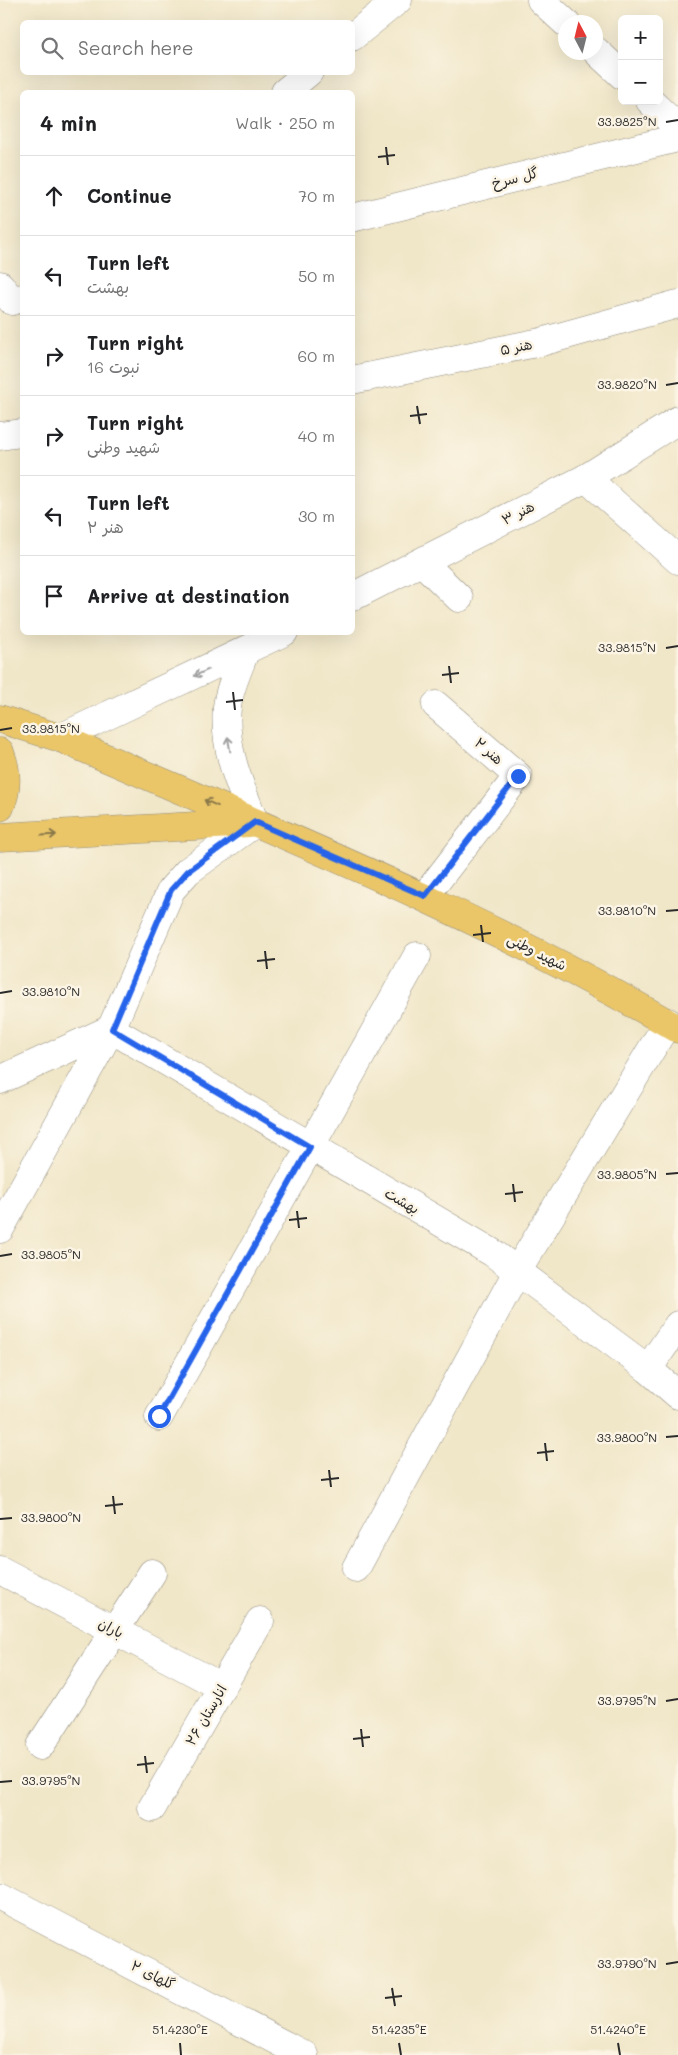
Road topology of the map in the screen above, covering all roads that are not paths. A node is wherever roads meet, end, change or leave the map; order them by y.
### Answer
1 (398, 0) edge
2 (541, 0) edge
3 (558, 16) edge
4 (355, 35) edge
5 (603, 57) edge
6 (618, 71) edge
7 (305, 75) edge
8 (287, 90) edge
9 (670, 119) edge
10 (355, 217) edge
11 (0, 285) edge
12 (20, 299) edge
13 (678, 304) edge
14 (355, 379) edge
15 (678, 420) edge
16 (20, 432) edge
17 (0, 436) edge
18 (586, 478) junction
19 (678, 560) edge
20 (422, 562) junction
21 (355, 596) edge
22 (459, 598) dead end
23 (278, 635) edge
24 (245, 652) junction
25 (436, 704) dead end
26 (0, 719) edge
27 (60, 738) junction
28 (0, 752) edge
29 (0, 807) edge
30 (255, 822) junction
31 (0, 837) edge
32 (425, 896) junction
33 (417, 956) dead end
34 (673, 1026) edge
35 (112, 1029) junction
36 (0, 1080) edge
37 (310, 1147) junction
38 (3, 1216) edge
39 (518, 1270) junction
40 (678, 1325) edge
41 (648, 1369) junction
42 (678, 1395) edge
43 (159, 1416) dead end
44 (356, 1568) dead end
45 (0, 1570) edge
46 (152, 1573) dead end
47 (260, 1621) dead end
48 (115, 1630) junction
49 (222, 1687) junction
50 (40, 1746) dead end
51 (152, 1808) dead end
52 (0, 1896) edge
53 (304, 2055) edge

1 - 4 street
2 - 3 street
5 - 6 street
7 - 8 street
9 - 10 street, گل سرخ
11 - 12 street
13 - 14 street, هنر ۵
15 - 18 street, هنر ۳
16 - 17 street
18 - 19 street
18 - 20 street, هنر ۳
20 - 21 street, هنر ۳
20 - 22 street
23 - 24 street
24 -> 27 street
30 -> 24 street
25 - 32 street, هنر ۲
26 - 27 main road, شهید وطنی
30 -> 27 main road, شهید وطنی
28 - 29 main road
31 -> 30 main road
30 - 32 main road, شهید وطنی
30 - 35 street
32 - 34 main road, شهید وطنی
33 - 37 street
34 - 39 street
35 - 36 street
35 - 37 street, بهشت
35 - 38 street
37 - 39 street, بهشت
37 - 43 street
39 - 41 street, بهشت
39 - 44 street
40 - 41 street
41 - 42 street, بهشت
45 - 48 street, باران
46 - 48 street
47 - 49 street, انارستان ۲۶
48 - 49 street, باران
48 - 50 street
49 - 51 street, انارستان ۲۶
52 - 53 street, گلهای ۲

